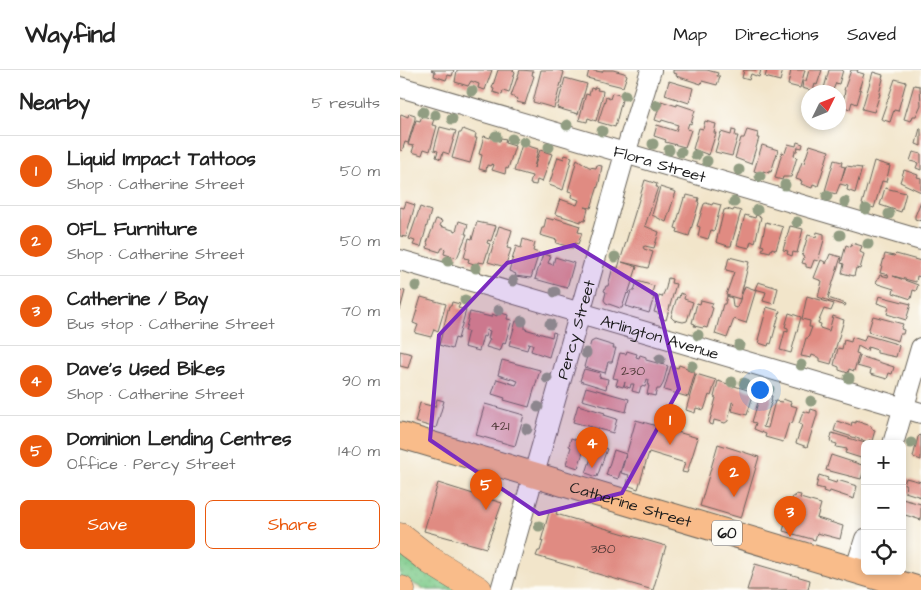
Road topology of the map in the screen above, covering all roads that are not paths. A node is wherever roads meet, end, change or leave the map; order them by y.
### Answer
1 (651, 70) edge
2 (400, 88) edge
3 (626, 154) junction
4 (921, 240) edge
5 (400, 260) edge
6 (581, 314) junction
7 (921, 348) edge
8 (912, 411) edge
9 (400, 435) edge
10 (895, 440) edge
11 (529, 474) junction
12 (400, 537) edge
13 (861, 552) edge
14 (855, 571) junction
15 (476, 589) edge
16 (501, 590) edge
17 (921, 590) edge

1 - 3 street, Percy Street
2 - 3 street, Flora Street
3 - 4 street, Flora Street
3 - 6 street, Percy Street
5 - 6 street, Arlington Avenue
6 - 8 street, Arlington Avenue
6 - 11 street, Percy Street
7 - 8 street
8 - 10 street
9 - 11 main road, Catherine Street / 60
11 - 14 main road, Catherine Street / 60
11 - 16 street, Percy Street
12 - 15 highway
13 - 14 street
14 - 17 main road, Catherine Street / 60

